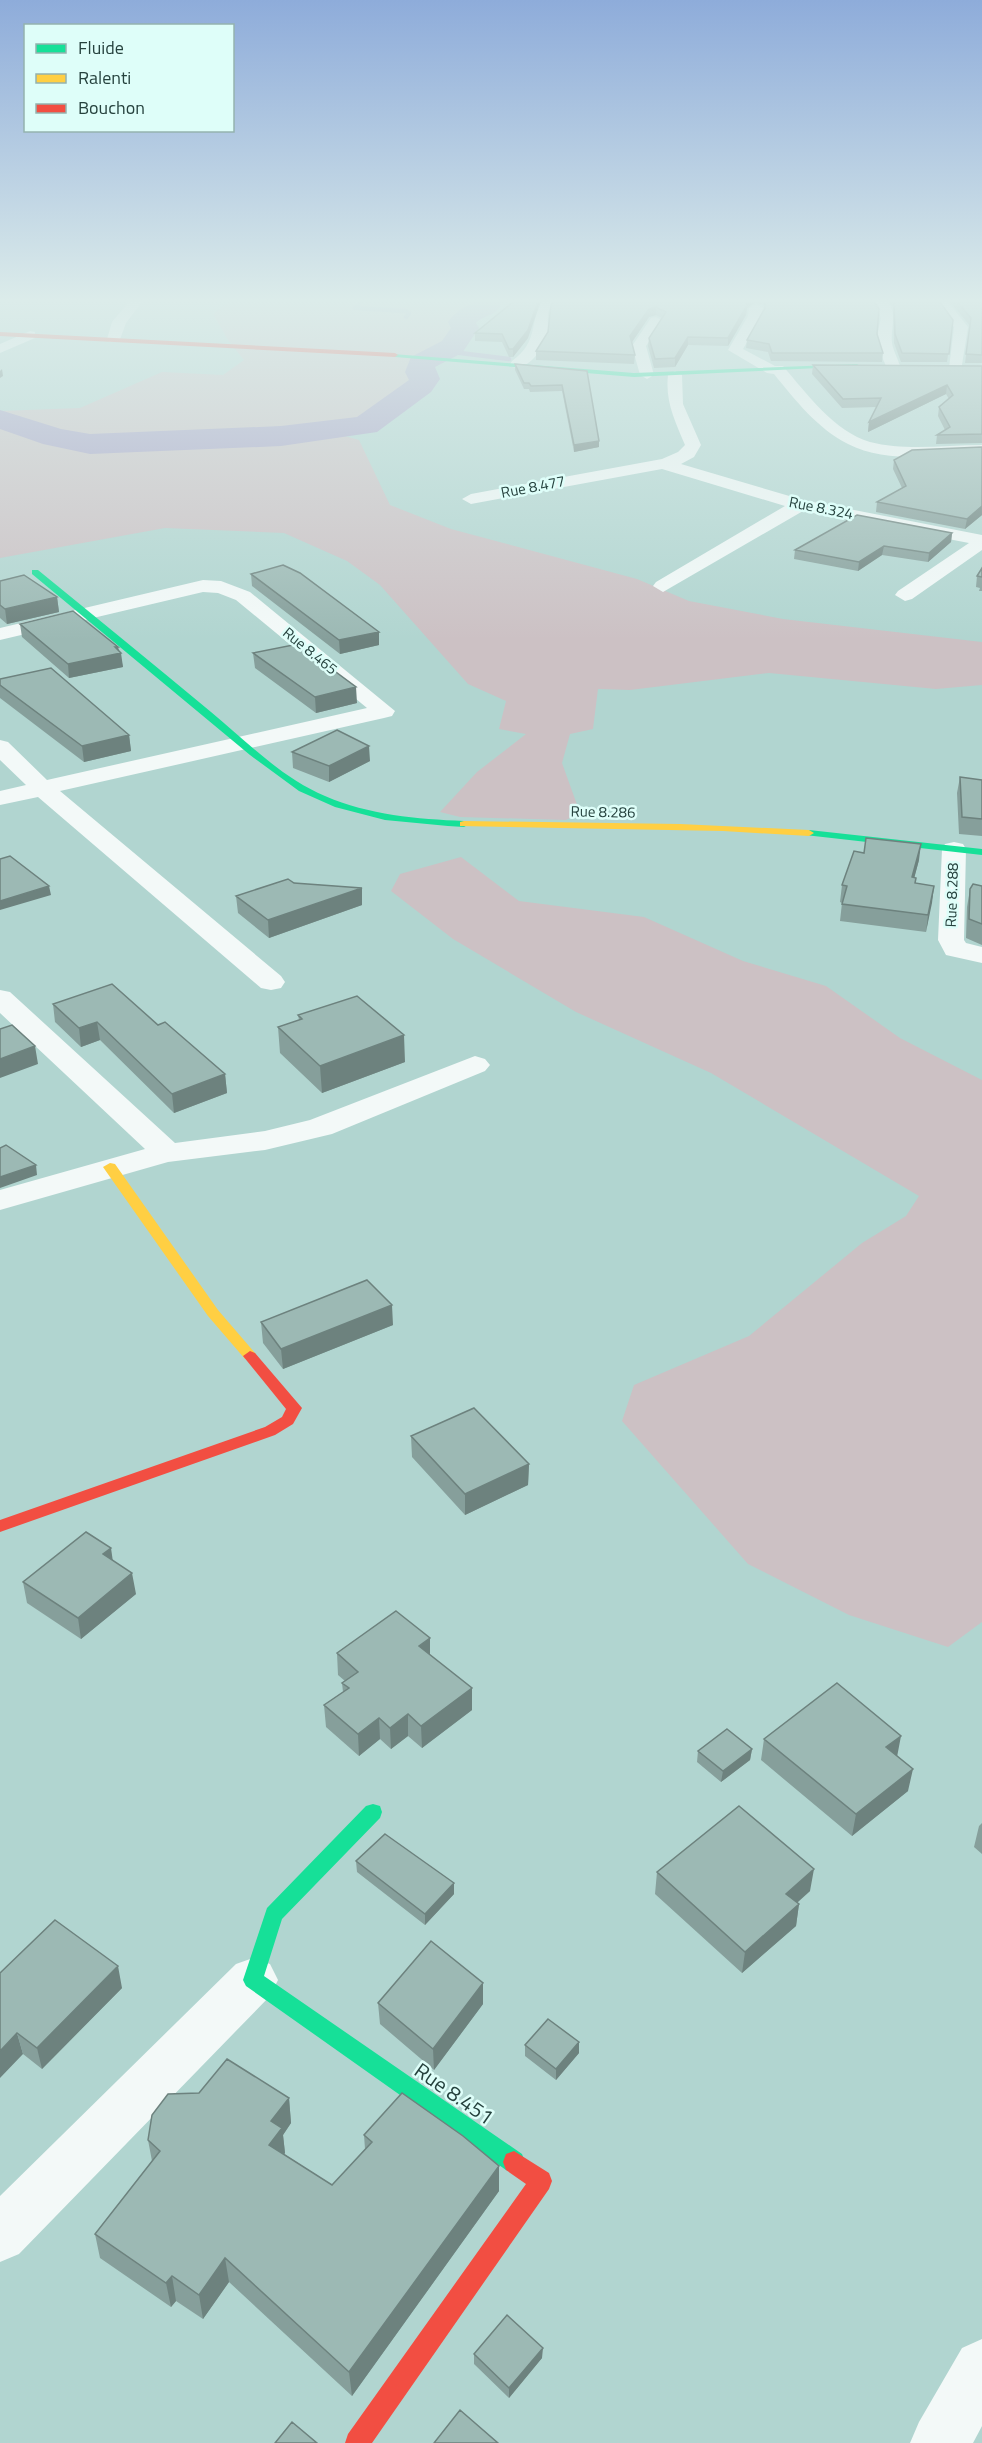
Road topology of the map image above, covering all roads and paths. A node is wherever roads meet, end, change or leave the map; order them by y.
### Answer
1 (677, 412) edge
2 (817, 412) edge
3 (982, 450) edge
4 (663, 465) junction
5 (471, 499) dead end
6 (800, 506) junction
7 (982, 541) edge
8 (35, 572) dead end
9 (663, 586) dead end
10 (905, 595) dead end
11 (87, 613) junction
12 (0, 634) edge
13 (243, 743) junction
14 (0, 747) edge
15 (42, 788) junction
16 (0, 798) edge
17 (954, 849) junction
18 (982, 852) edge
19 (982, 956) edge
20 (271, 982) dead end
21 (0, 998) edge
22 (475, 1065) dead end
23 (168, 1153) junction
24 (110, 1167) junction
25 (0, 1200) edge
26 (0, 1526) edge
27 (373, 1812) dead end
28 (253, 1980) junction
29 (0, 2235) edge
30 (982, 2368) edge
31 (357, 2443) edge
32 (940, 2443) edge

1 - 4 street, Rue 8.477
2 - 3 street
4 - 5 street, Rue 8.477
4 - 6 street, Rue 8.324
6 - 7 street, Rue 8.324
6 - 9 street
7 - 10 street
8 - 11 street, Rue 8.286
11 - 12 street, Rue 8.465
11 - 13 street, Rue 8.286
11 - 13 street, Rue 8.465
13 - 15 street, Rue 8.465
13 - 17 street, Rue 8.286
14 - 15 street
15 - 16 street, Rue 8.465
15 - 20 street
17 - 18 street, Rue 8.286
17 - 19 street, Rue 8.288
21 - 23 street
22 - 23 street
23 - 24 street
24 - 25 street
24 - 26 street
27 - 28 street
28 - 29 street
28 - 31 street, Rue 8.451
30 - 32 street

